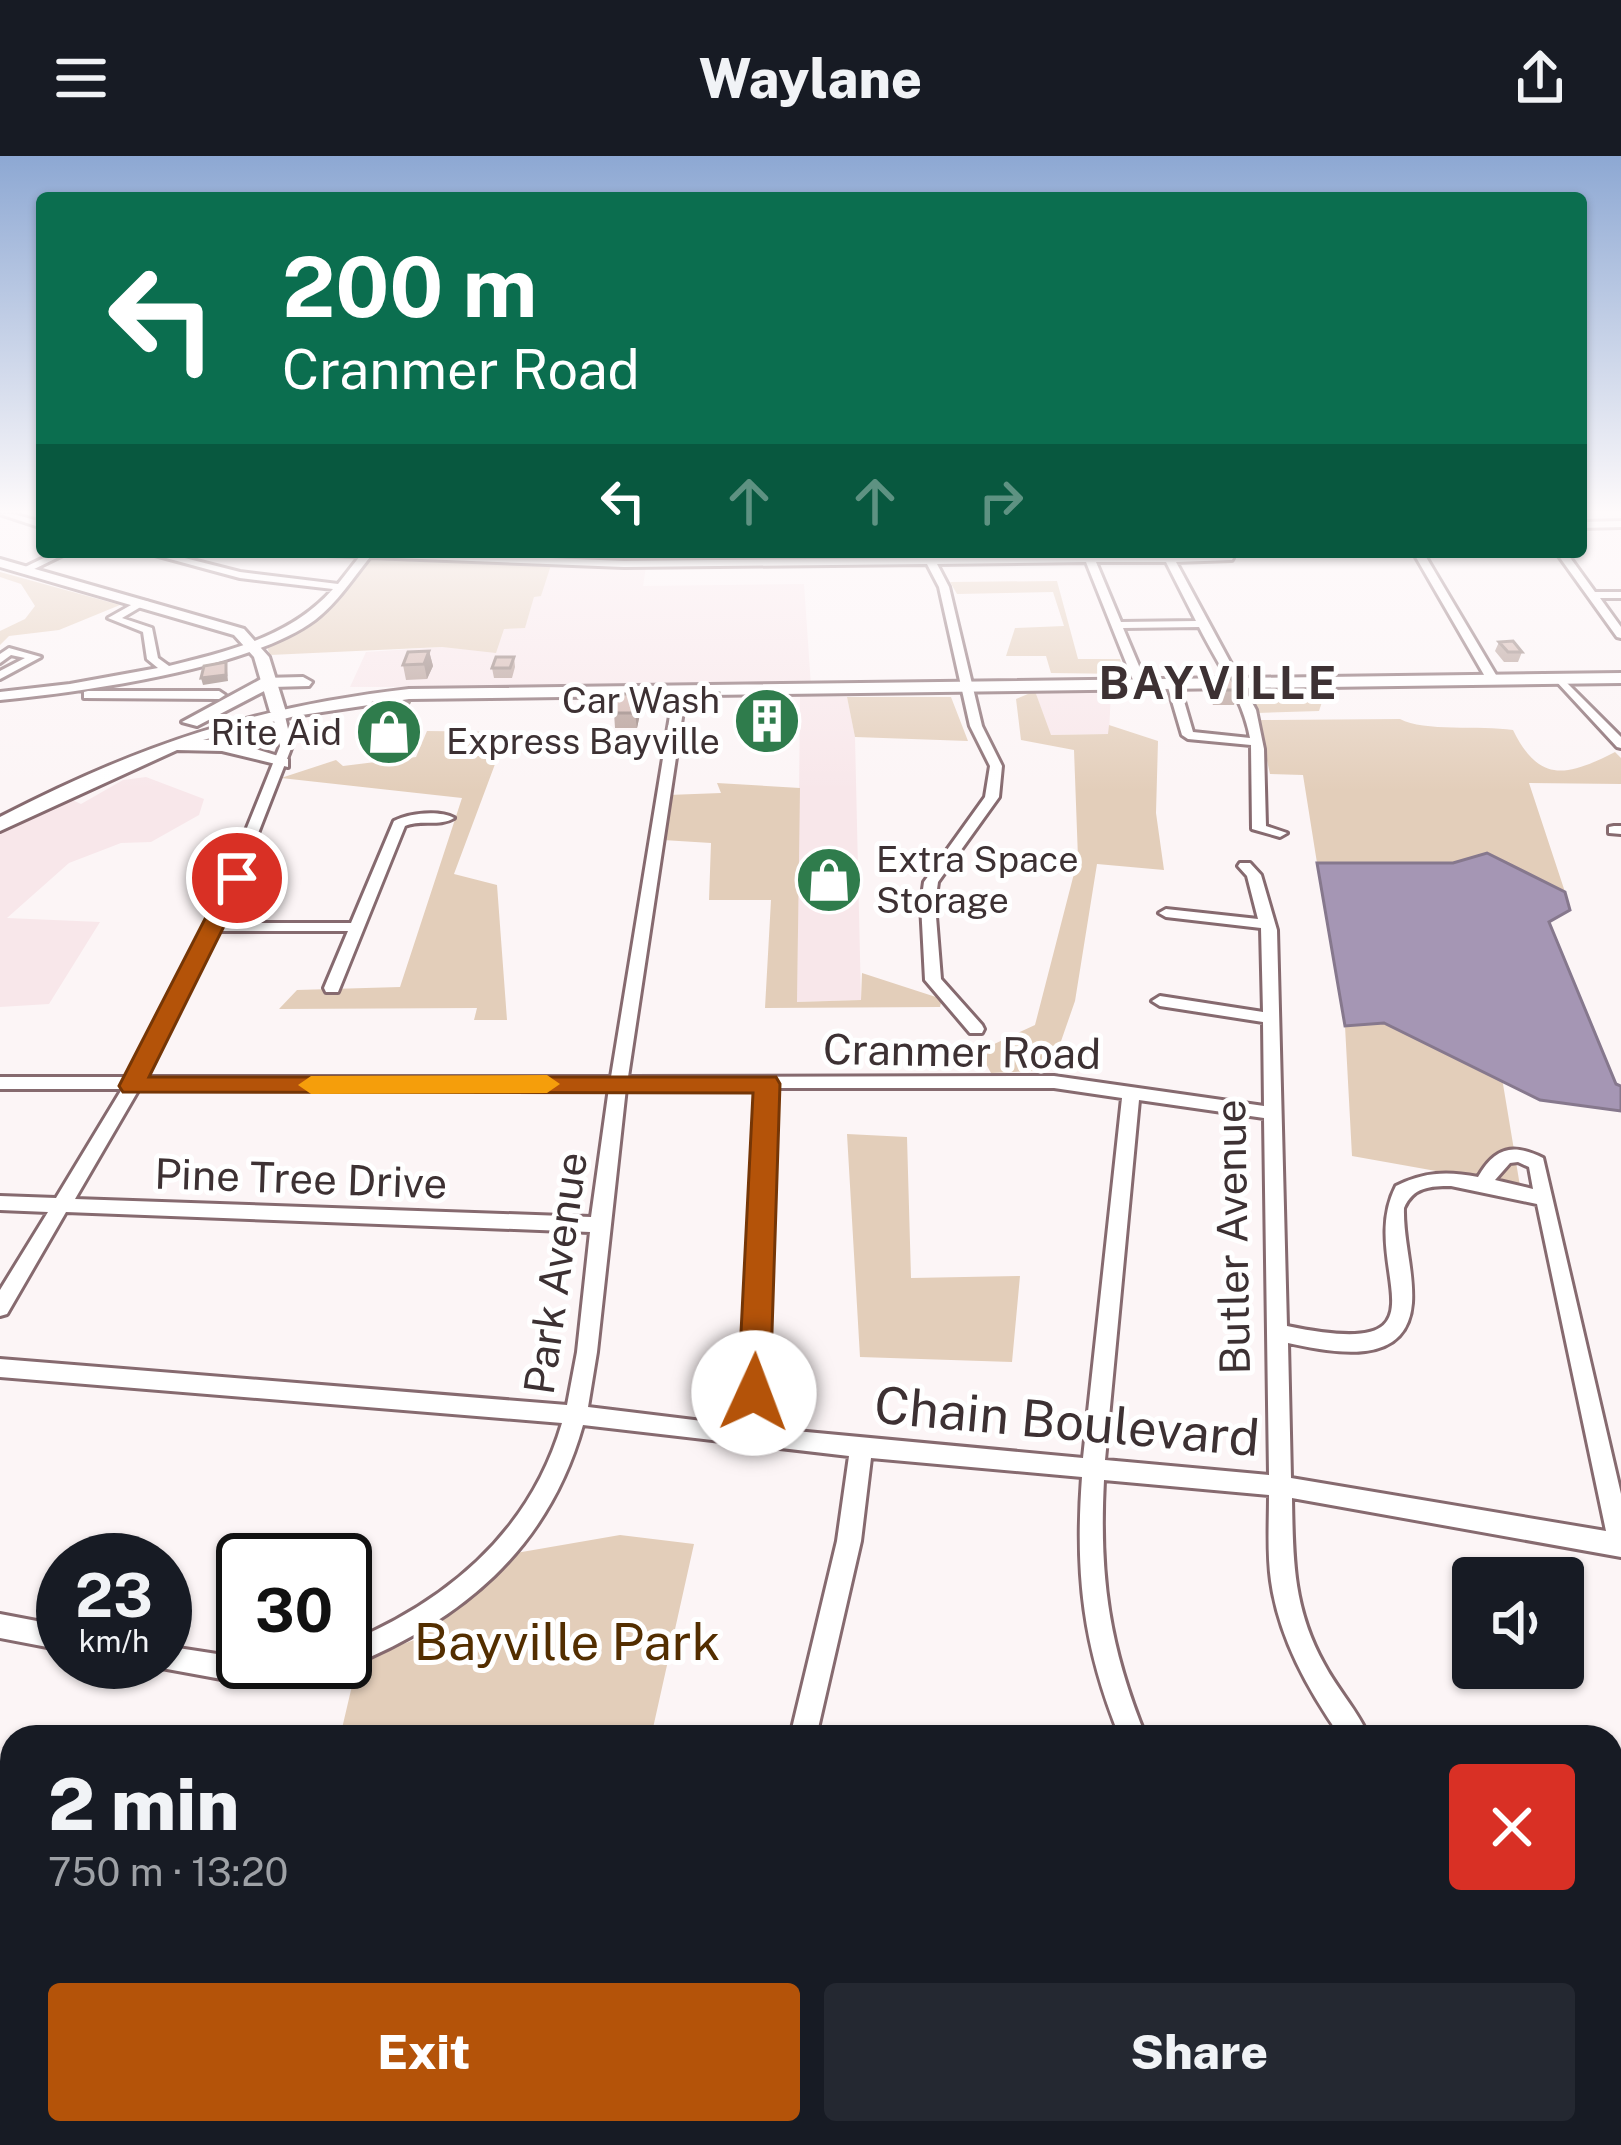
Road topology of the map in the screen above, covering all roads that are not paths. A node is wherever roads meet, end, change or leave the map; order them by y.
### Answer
1 (135, 607) edge
2 (161, 607) edge
3 (320, 607) edge
4 (949, 607) edge
5 (1110, 607) edge
6 (1193, 607) edge
7 (1450, 607) edge
8 (1600, 607) edge
9 (1202, 624) junction
10 (1118, 625) junction
11 (1621, 635) edge
12 (254, 641) junction
13 (0, 660) edge
14 (168, 666) junction
15 (0, 676) edge
16 (1561, 679) junction
17 (1621, 679) edge
18 (1493, 680) junction
19 (1237, 684) junction
20 (1141, 685) junction
21 (1173, 685) junction
22 (967, 688) junction
23 (112, 689) junction
24 (272, 691) junction
25 (680, 691) junction
26 (410, 694) junction
27 (88, 695) dead end
28 (0, 696) edge
29 (229, 696) junction
30 (1257, 742) junction
31 (1621, 744) edge
32 (284, 754) junction
33 (138, 755) junction
34 (100, 771) junction
35 (447, 818) dead end
36 (0, 825) edge
37 (1280, 833) dead end
38 (1245, 866) dead end
39 (1166, 913) dead end
40 (1267, 924) junction
41 (355, 927) junction
42 (214, 928) junction
43 (332, 988) dead end
44 (1160, 1001) dead end
45 (1269, 1018) junction
46 (976, 1029) dead end
47 (0, 1084) edge
48 (622, 1084) junction
49 (767, 1084) junction
50 (132, 1086) junction
51 (1131, 1092) junction
52 (1272, 1113) junction
53 (1484, 1187) junction
54 (1542, 1198) junction
55 (0, 1203) edge
56 (64, 1206) junction
57 (600, 1225) junction
58 (0, 1308) edge
59 (1275, 1332) junction
60 (0, 1368) edge
61 (576, 1415) junction
62 (753, 1437) junction
63 (860, 1448) junction
64 (1093, 1471) junction
65 (1280, 1486) junction
66 (1621, 1545) edge
67 (0, 1626) edge
68 (36, 1633) edge
69 (372, 1643) edge
70 (806, 1725) edge
71 (1128, 1725) edge
72 (1348, 1725) edge

1 - 14 street
2 - 12 main road
3 - 12 street
4 - 22 street
5 - 10 street
6 - 9 street
7 - 18 street
8 - 11 street
9 - 10 street
9 - 19 street
10 - 20 street
12 - 14 street
12 - 24 main road
13 - 15 street
14 - 23 street
16 - 17 highway
16 - 18 highway
16 - 31 street
18 - 19 highway
19 - 21 highway
19 - 30 street
20 - 21 highway
20 - 22 highway
21 - 30 street
22 - 25 highway
22 - 46 street
23 - 27 street
23 - 28 street
23 - 29 street
24 - 26 highway
24 - 26 highway
24 - 29 highway
24 - 32 street
24 - 33 highway
25 - 26 highway
25 - 48 street, Park Avenue
29 - 34 highway
30 - 37 street
32 - 33 highway
32 - 42 street
33 - 34 highway
34 - 36 highway
35 - 41 street
38 - 40 street, Butler Avenue
39 - 40 street
40 - 45 street, Butler Avenue
41 - 42 street
41 - 43 street
42 - 50 street
44 - 45 street
45 - 52 street, Butler Avenue
47 - 50 street, Cranmer Road
48 - 49 street, Cranmer Road
48 - 50 street, Cranmer Road
48 - 57 street, Park Avenue
49 - 51 street, Cranmer Road
49 - 62 street
50 - 56 street
51 - 52 street, Cranmer Road
51 - 64 street
52 - 59 street, Butler Avenue
53 - 54 street
53 - 54 street
53 - 59 street
54 - 66 street
55 - 56 street, Pine Tree Drive
56 - 57 street, Pine Tree Drive
56 - 58 street
57 - 61 street, Park Avenue
59 - 65 street, Butler Avenue
60 - 61 street, Chain Boulevard
61 - 62 street, Chain Boulevard
61 - 69 street, Park Avenue
62 - 63 street, Chain Boulevard
63 - 64 street, Chain Boulevard
63 - 70 street
64 - 65 street, Chain Boulevard
64 - 71 street
65 - 66 street, Chain Boulevard
65 - 72 street, Butler Avenue
67 - 68 street

